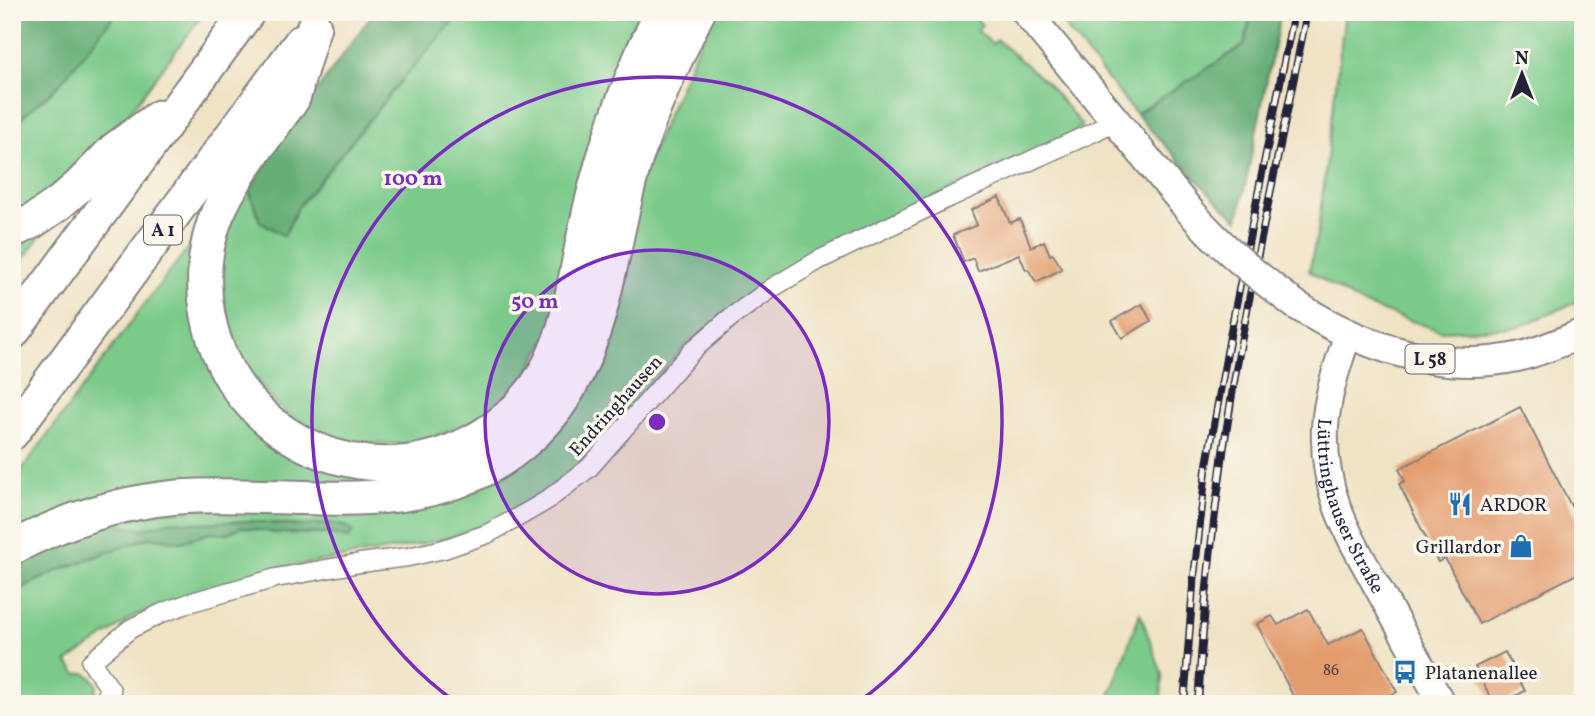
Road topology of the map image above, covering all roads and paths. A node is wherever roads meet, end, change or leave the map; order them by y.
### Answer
1 (248, 12) edge
2 (663, 12) edge
3 (698, 12) edge
4 (1026, 12) edge
5 (319, 19) edge
6 (184, 100) junction
7 (1116, 120) junction
8 (12, 231) edge
9 (12, 333) edge
10 (1583, 333) edge
11 (1348, 334) junction
12 (12, 433) edge
13 (12, 548) edge
14 (101, 704) edge
15 (1442, 704) edge

1 - 6 highway
2 - 5 highway
3 - 13 highway
4 - 7 main road, L 58
5 - 12 highway, A 1
6 - 8 highway
6 - 9 highway
7 - 11 main road, L 58, bridge
7 - 14 street, Endringhausen
10 - 11 main road, L 58
11 - 15 street, Lüttringhauser Straße

